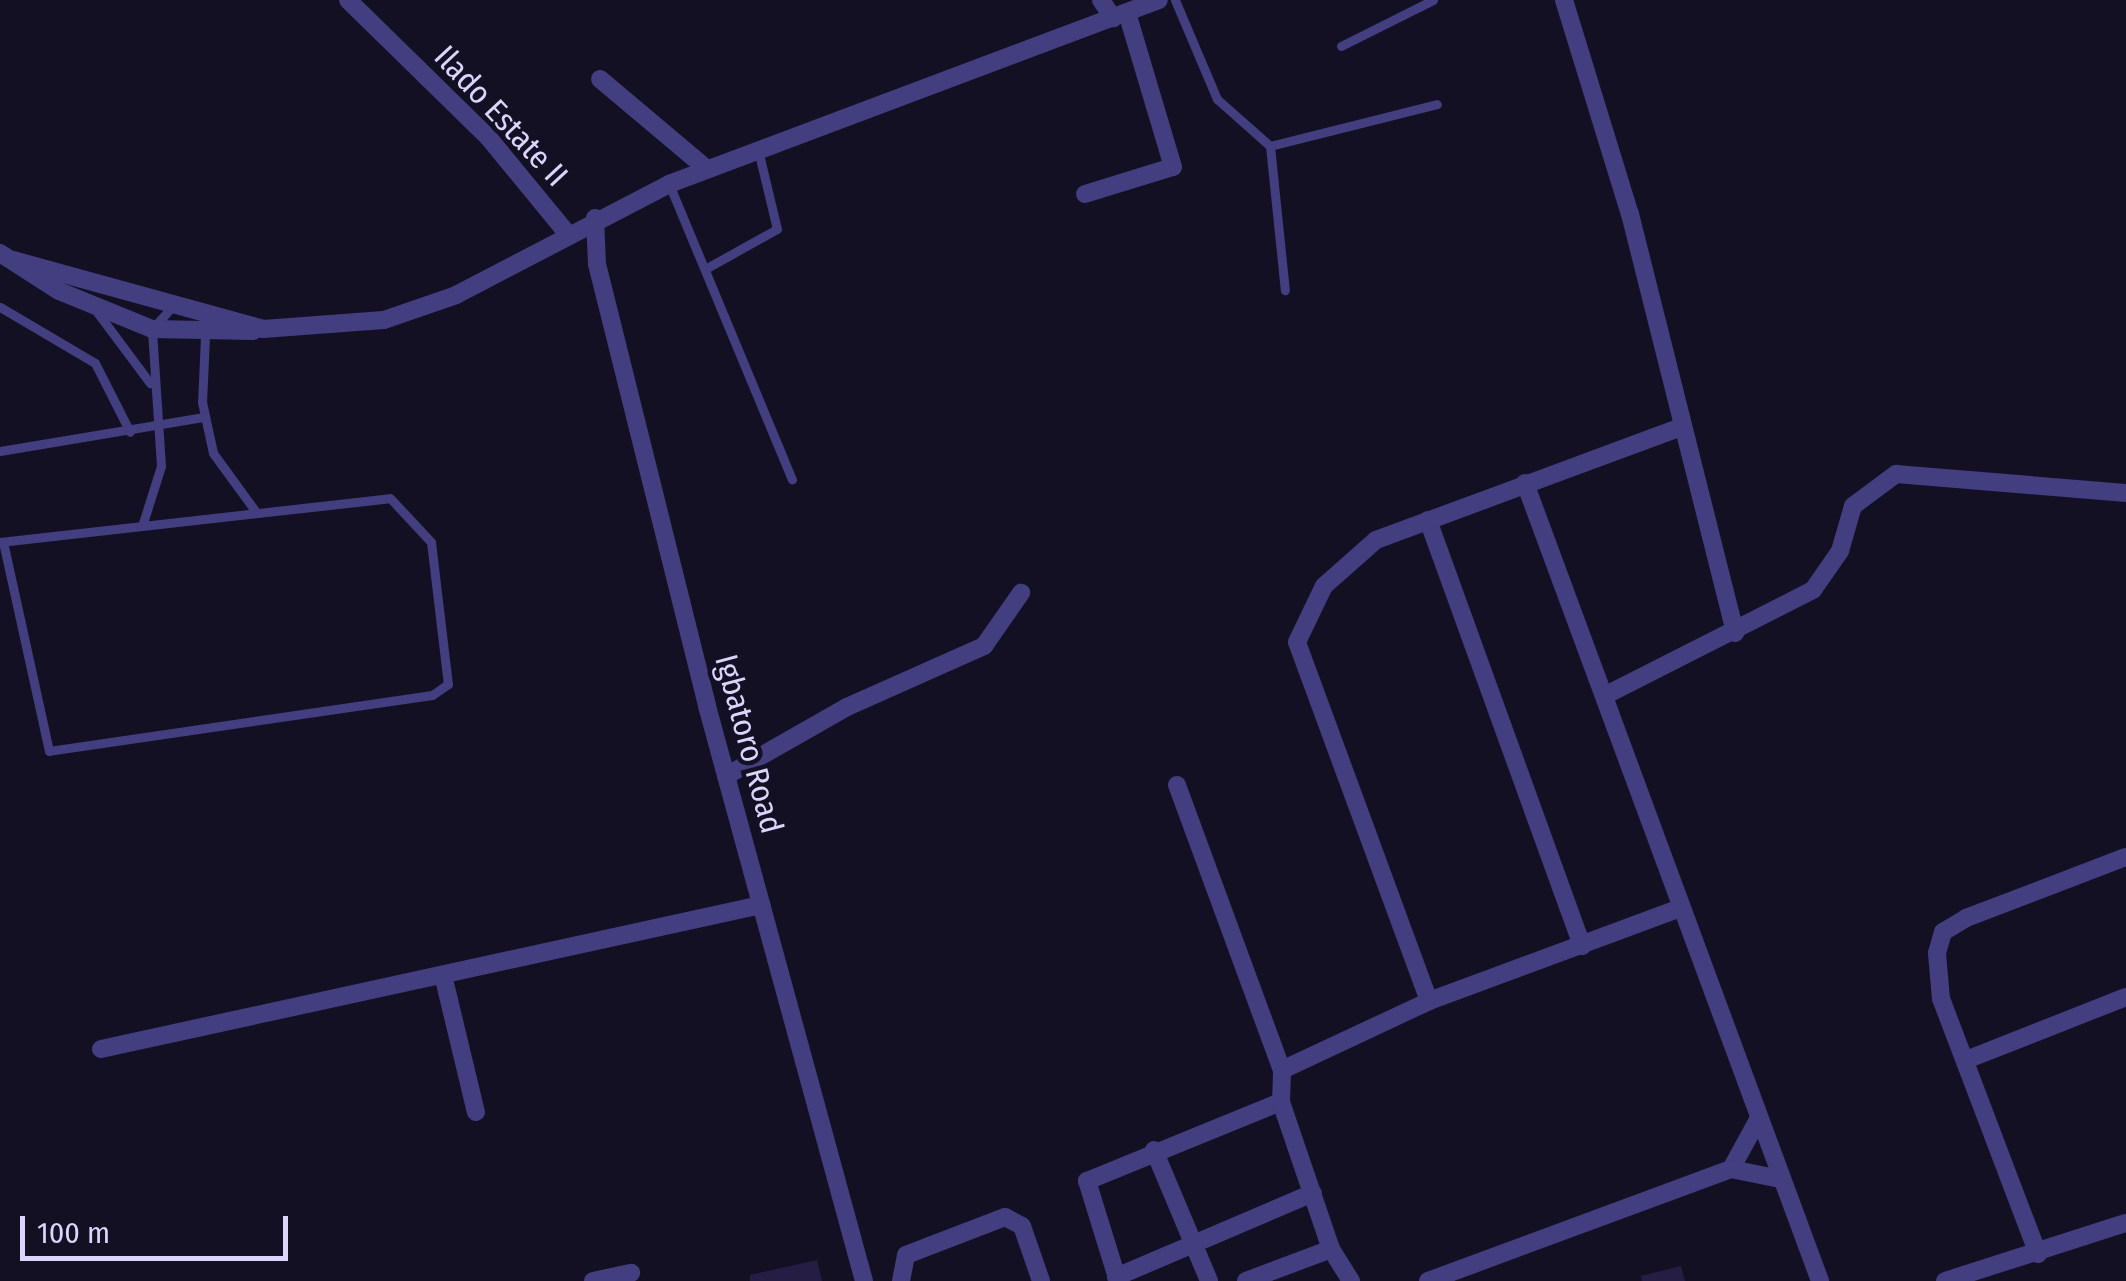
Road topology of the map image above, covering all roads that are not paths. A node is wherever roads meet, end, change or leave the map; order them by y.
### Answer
1 (348, 0) edge
2 (1101, 0) edge
3 (1160, 0) edge
4 (1174, 0) edge
5 (1433, 0) edge
6 (1564, 0) edge
7 (1120, 15) junction
8 (1340, 46) dead end
9 (600, 79) dead end
10 (1436, 104) dead end
11 (1270, 146) junction
12 (758, 150) junction
13 (707, 169) junction
14 (669, 184) junction
15 (1085, 194) dead end
16 (595, 218) junction
17 (566, 232) junction
18 (6, 257) edge
19 (704, 269) junction
20 (1285, 290) dead end
21 (92, 306) junction
22 (0, 307) edge
23 (171, 308) junction
24 (152, 329) junction
25 (263, 329) junction
26 (205, 337) junction
27 (152, 386) junction
28 (204, 417) junction
29 (157, 428) junction
30 (1678, 428) junction
31 (130, 432) junction
32 (0, 451) edge
33 (792, 479) dead end
34 (1525, 483) junction
35 (2126, 492) edge
36 (256, 512) junction
37 (1428, 520) junction
38 (142, 526) junction
39 (2, 542) edge
40 (1022, 593) dead end
41 (1735, 634) junction
42 (1606, 695) junction
43 (726, 776) junction
44 (1176, 786) dead end
45 (2126, 857) edge
46 (761, 905) junction
47 (1680, 908) junction
48 (1582, 946) junction
49 (443, 976) junction
50 (2126, 998) edge
51 (1429, 1001) junction
52 (101, 1049) dead end
53 (1966, 1060) junction
54 (1282, 1070) junction
55 (1281, 1102) junction
56 (476, 1112) dead end
57 (1758, 1118) junction
58 (1154, 1150) junction
59 (1731, 1169) junction
60 (1780, 1179) junction
61 (1313, 1193) junction
62 (2126, 1224) edge
63 (1196, 1247) junction
64 (1330, 1249) junction
65 (2038, 1254) junction
66 (631, 1273) dead end
67 (1117, 1279) edge
68 (593, 1281) edge
69 (864, 1281) edge
70 (902, 1281) edge
71 (1041, 1281) edge
72 (1209, 1281) edge
73 (1246, 1281) edge
74 (1351, 1281) edge
75 (1428, 1281) edge
76 (1820, 1281) edge
77 (1946, 1281) edge

1 - 17 street, Ilado Estate II
2 - 7 street
3 - 7 street
4 - 11 lane
5 - 8 lane
6 - 30 street
7 - 12 street
7 - 15 street
9 - 13 street
10 - 11 lane
11 - 20 lane
12 - 13 street
12 - 19 lane
13 - 14 street
14 - 16 street
14 - 19 lane
16 - 17 street
16 - 43 street, Igbatoro Road
17 - 25 street
18 - 21 street
18 - 23 street
19 - 33 lane
21 - 24 street
21 - 27 lane
22 - 31 lane
23 - 24 lane
23 - 25 street
24 - 26 street
24 - 27 lane
25 - 26 street
26 - 28 lane
27 - 29 lane
28 - 29 lane
28 - 36 lane
29 - 31 lane
29 - 38 lane
30 - 34 street
30 - 41 street
31 - 32 lane
34 - 37 street
34 - 42 street
35 - 41 street
36 - 38 lane
36 - 39 lane
37 - 48 street
37 - 51 street
38 - 39 lane
40 - 43 street
41 - 42 street
42 - 47 street
43 - 46 street, Igbatoro Road
44 - 54 street
45 - 53 street
46 - 49 street
46 - 69 street, Igbatoro Road
47 - 48 street
47 - 57 street
48 - 51 street
49 - 52 street
49 - 56 street
50 - 53 street
51 - 54 street
53 - 65 street
54 - 55 street
55 - 58 street
55 - 61 street
57 - 59 street
57 - 60 street
58 - 63 street
58 - 67 street
59 - 60 street
59 - 75 street
60 - 76 street
61 - 63 street
61 - 64 street
62 - 65 street
63 - 67 street
63 - 72 street
64 - 73 street
64 - 74 street
65 - 77 street
66 - 68 street
70 - 71 street

